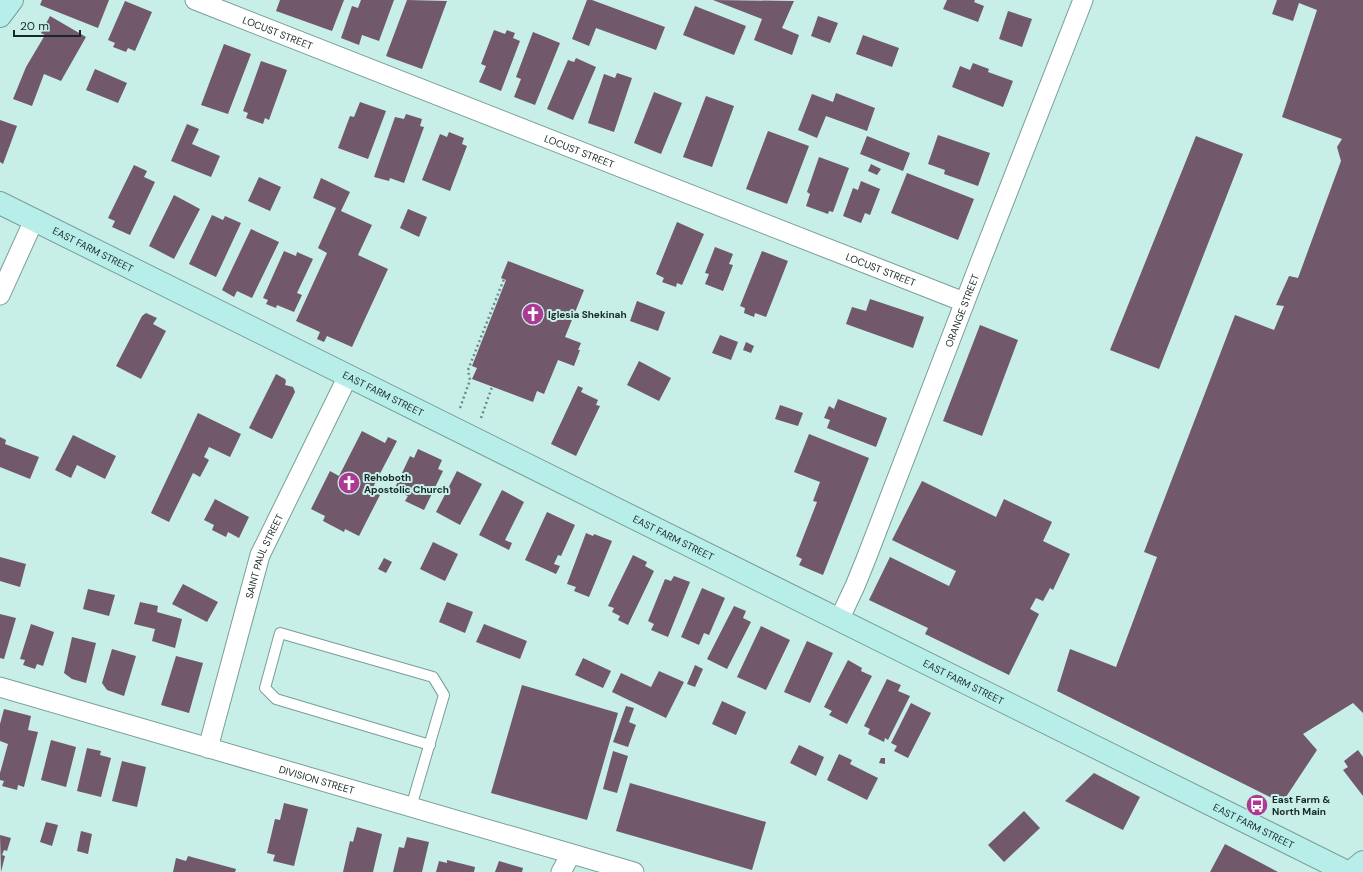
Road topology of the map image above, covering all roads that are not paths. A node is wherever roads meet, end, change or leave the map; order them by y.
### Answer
1 (12, 0) edge
2 (195, 0) edge
3 (1083, 0) edge
4 (0, 16) edge
5 (0, 203) edge
6 (34, 220) junction
7 (0, 295) edge
8 (964, 302) junction
9 (348, 376) junction
10 (839, 620) junction
11 (0, 688) edge
12 (430, 744) junction
13 (208, 748) junction
14 (411, 807) junction
15 (571, 854) junction
16 (1363, 862) edge
17 (561, 872) edge
18 (634, 872) edge
19 (1347, 872) edge
20 (1351, 872) edge

1 - 4 main road
2 - 8 street, LOCUST STREET
3 - 8 street, ORANGE STREET
5 - 6 main road, EAST FARM STREET
6 - 7 street
6 - 9 main road, EAST FARM STREET
8 - 10 street, ORANGE STREET
9 - 10 main road, EAST FARM STREET
9 - 13 street, SAINT PAUL STREET
10 - 19 main road, EAST FARM STREET
11 - 13 street, DIVISION STREET
12 - 12 lane
12 - 14 lane
13 - 14 street, DIVISION STREET
14 - 15 street, DIVISION STREET
15 - 17 street
15 - 18 street, DIVISION STREET
16 - 20 main road

